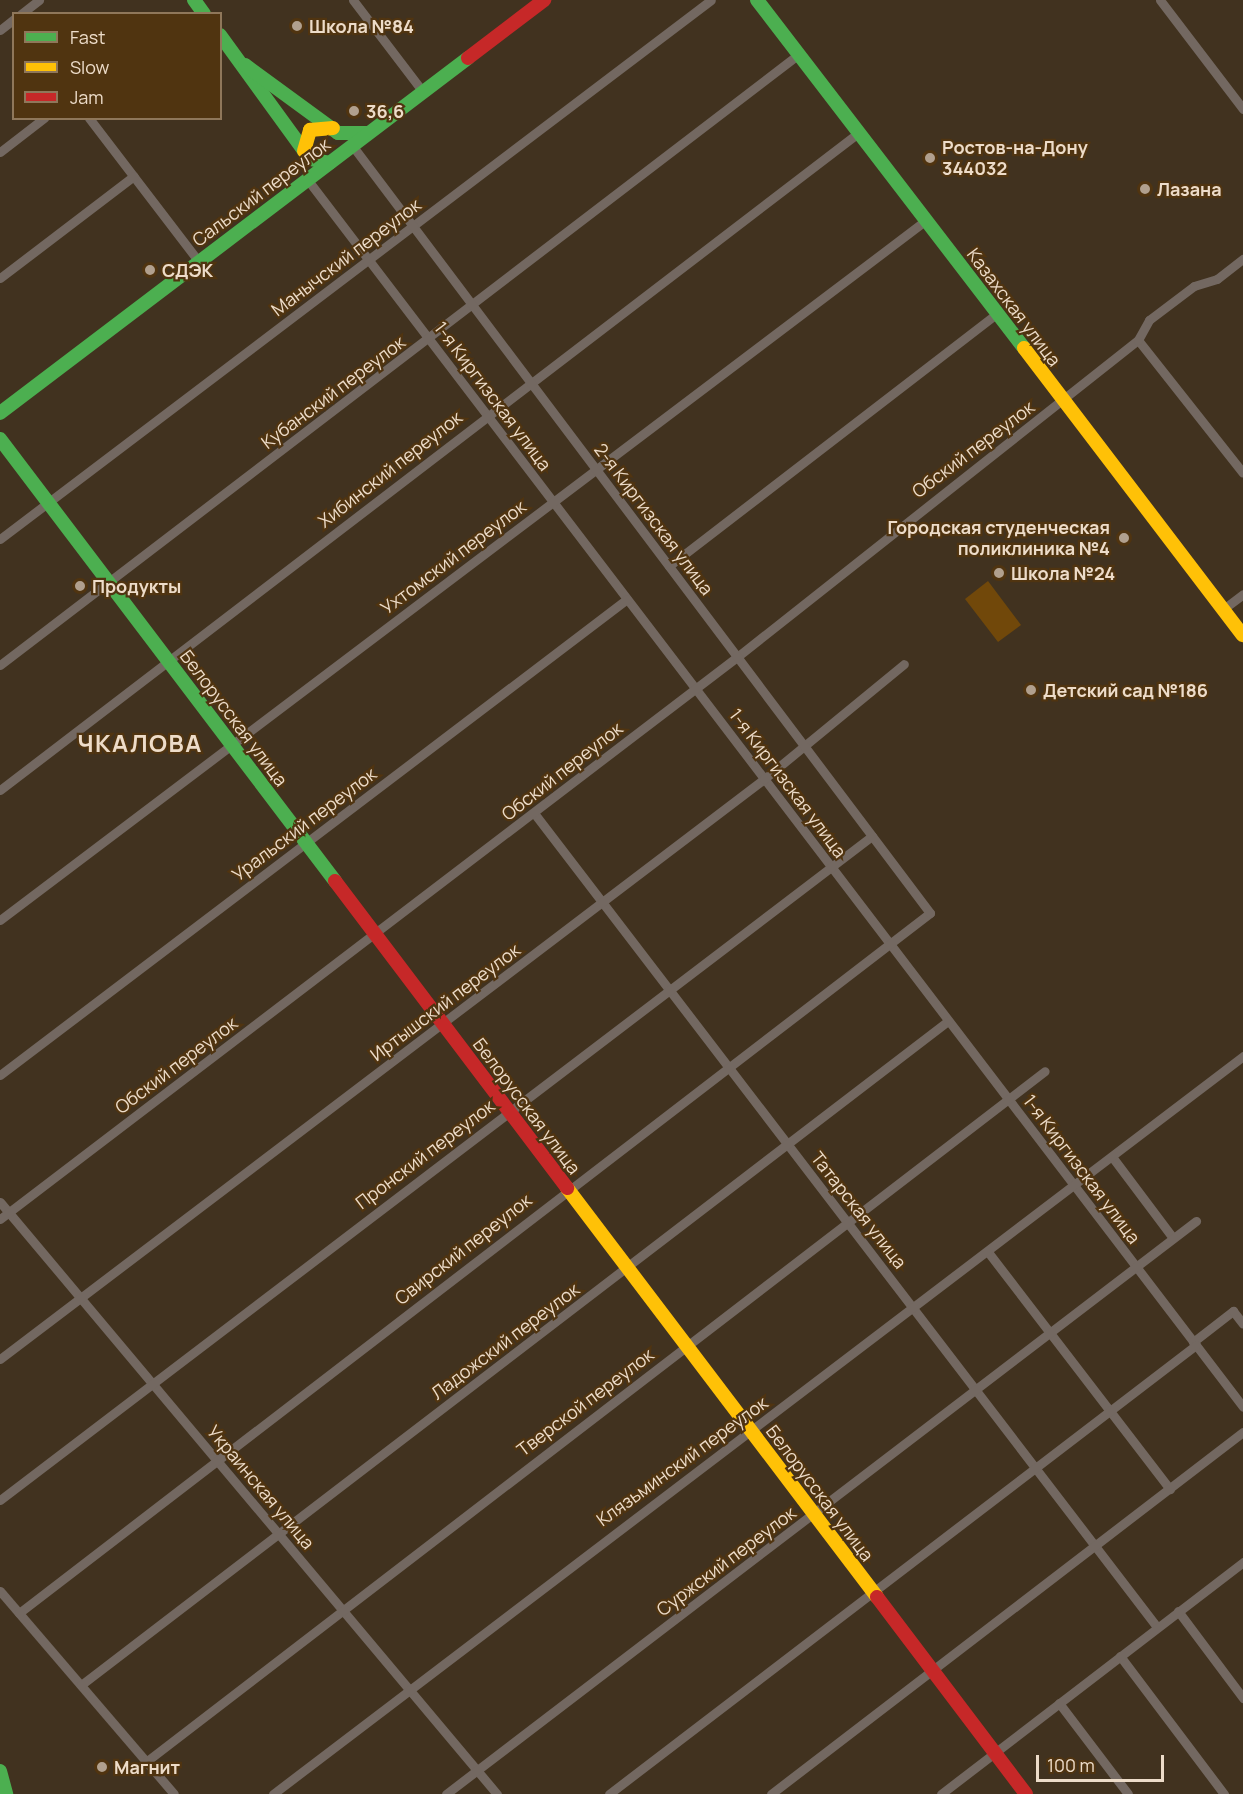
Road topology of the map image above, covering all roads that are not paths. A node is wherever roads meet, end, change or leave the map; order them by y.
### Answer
1 (39, 0) edge
2 (544, 0) edge
3 (711, 0) edge
4 (757, 0) edge
5 (1160, 0) edge
6 (357, 1) edge
7 (24, 12) edge
8 (12, 21) edge
9 (0, 30) edge
10 (222, 38) edge
11 (799, 54) junction
12 (243, 64) junction
13 (423, 92) junction
14 (1243, 109) edge
15 (41, 120) edge
16 (91, 120) edge
17 (335, 130) junction
18 (369, 133) junction
19 (858, 133) junction
20 (352, 145) junction
21 (0, 152) edge
22 (305, 153) junction
23 (333, 160) junction
24 (134, 176) junction
25 (307, 178) junction
26 (293, 188) junction
27 (925, 221) junction
28 (414, 227) junction
29 (1243, 259) edge
30 (369, 261) junction
31 (199, 262) junction
32 (0, 278) edge
33 (473, 306) junction
34 (996, 314) junction
35 (429, 340) junction
36 (1138, 340) junction
37 (531, 383) junction
38 (1061, 400) junction
39 (0, 413) edge
40 (487, 416) junction
41 (0, 439) edge
42 (596, 470) junction
43 (1243, 473) edge
44 (47, 502) junction
45 (553, 502) junction
46 (0, 539) edge
47 (669, 566) junction
48 (108, 582) junction
49 (1243, 594) edge
50 (627, 599) junction
51 (1222, 609) junction
52 (1243, 635) edge
53 (737, 657) junction
54 (168, 661) junction
55 (904, 664) dead end
56 (0, 665) edge
57 (695, 688) junction
58 (232, 745) junction
59 (804, 746) junction
60 (764, 779) junction
61 (0, 790) edge
62 (534, 813) junction
63 (872, 836) junction
64 (306, 843) junction
65 (831, 866) junction
66 (602, 903) junction
67 (930, 913) joint
68 (0, 920) edge
69 (375, 934) junction
70 (891, 945) junction
71 (669, 990) junction
72 (948, 1021) junction
73 (443, 1024) junction
74 (1243, 1056) edge
75 (729, 1068) junction
76 (1045, 1071) dead end
77 (0, 1076) edge
78 (1009, 1100) junction
79 (509, 1111) junction
80 (788, 1145) junction
81 (1113, 1158) junction
82 (1074, 1186) junction
83 (568, 1189) junction
84 (0, 1202) edge
85 (9, 1212) junction
86 (0, 1219) edge
87 (1196, 1221) dead end
88 (848, 1223) junction
89 (1173, 1238) junction
90 (987, 1252) junction
91 (628, 1268) junction
92 (1137, 1268) junction
93 (80, 1297) junction
94 (914, 1308) junction
95 (1243, 1324) edge
96 (1050, 1332) junction
97 (1194, 1343) junction
98 (686, 1345) junction
99 (0, 1359) edge
100 (152, 1382) junction
101 (975, 1388) junction
102 (1243, 1407) edge
103 (1110, 1411) junction
104 (752, 1432) junction
105 (1243, 1432) edge
106 (216, 1459) junction
107 (1035, 1468) junction
108 (1170, 1489) junction
109 (0, 1500) edge
110 (815, 1515) junction
111 (279, 1534) junction
112 (1095, 1547) junction
113 (1243, 1562) edge
114 (0, 1591) edge
115 (873, 1593) junction
116 (341, 1608) junction
117 (1178, 1611) junction
118 (19, 1613) junction
119 (1157, 1627) junction
120 (1120, 1656) junction
121 (932, 1671) junction
122 (81, 1685) junction
123 (410, 1690) junction
124 (1243, 1698) edge
125 (1059, 1703) junction
126 (994, 1753) junction
127 (147, 1761) junction
128 (477, 1770) junction
129 (0, 1771) edge
130 (6, 1794) edge
131 (174, 1794) edge
132 (273, 1794) edge
133 (446, 1794) edge
134 (497, 1794) edge
135 (609, 1794) edge
136 (771, 1794) edge
137 (941, 1794) edge
138 (1026, 1794) edge
139 (1128, 1794) edge
140 (1224, 1794) edge

1 - 7 street
2 - 13 main road, Сальский переулок
3 - 28 street, Манычский переулок
4 - 11 main road, Казахская улица
5 - 14 street
6 - 13 street
8 - 9 street
10 - 12 main road
11 - 19 main road, Казахская улица
11 - 33 street, Кубанский переулок
12 - 17 main road
12 - 22 main road
13 - 18 main road, Сальский переулок
15 - 21 street
16 - 24 street
17 - 18 main road
17 - 22 main road
17 - 23 main road
18 - 20 main road, Сальский переулок
19 - 27 main road, Казахская улица
19 - 37 street, Хибинский переулок
20 - 23 main road, Сальский переулок
20 - 28 street, 2-я Киргизская улица
22 - 23 main road
22 - 26 main road
23 - 25 main road, Сальский переулок
24 - 31 street
24 - 32 street
25 - 26 main road, Сальский переулок
25 - 30 street, 1-я Киргизская улица
26 - 31 main road, Сальский переулок
27 - 34 main road, Казахская улица
27 - 42 street, Ухтомский переулок
28 - 30 street, Манычский переулок
28 - 33 street, 2-я Киргизская улица
29 - 36 street, Обский переулок
30 - 35 street, 1-я Киргизская улица
30 - 44 street, Манычский переулок
31 - 39 main road, Сальский переулок
33 - 35 street, Кубанский переулок
33 - 37 street, 2-я Киргизская улица
34 - 38 main road, Казахская улица
34 - 47 street
35 - 40 street, 1-я Киргизская улица
35 - 48 street, Кубанский переулок
36 - 38 street, Обский переулок
36 - 43 street
37 - 40 street, Хибинский переулок
37 - 42 street, 2-я Киргизская улица
38 - 51 main road, Казахская улица
38 - 53 street, Обский переулок
40 - 45 street, 1-я Киргизская улица
40 - 54 street, Хибинский переулок
41 - 44 main road, Белорусская улица
42 - 45 street, Ухтомский переулок
42 - 47 street, 2-я Киргизская улица
44 - 46 street, Манычский переулок
44 - 48 main road, Белорусская улица
45 - 50 street, 1-я Киргизская улица
45 - 58 street, Ухтомский переулок
47 - 53 street, 2-я Киргизская улица
48 - 54 main road, Белорусская улица
48 - 56 street, Кубанский переулок
49 - 51 street
50 - 57 street, 1-я Киргизская улица
50 - 64 street, Уральский переулок
51 - 52 main road, Казахская улица
53 - 57 street, Обский переулок
53 - 59 street, 2-я Киргизская улица
54 - 58 main road, Белорусская улица
54 - 61 street, Хибинский переулок
55 - 59 street, Иртышский переулок
57 - 60 street, 1-я Киргизская улица
57 - 62 street, Обский переулок
58 - 64 main road, Белорусская улица
58 - 68 street, Ухтомский переулок
59 - 60 street, Иртышский переулок
59 - 63 street, 2-я Киргизская улица
60 - 65 street, 1-я Киргизская улица
60 - 66 street, Иртышский переулок
62 - 66 street, Татарская улица
62 - 69 street, Обский переулок
63 - 65 street, Пронский переулок
63 - 67 street, 2-я Киргизская улица
64 - 69 main road, Белорусская улица
64 - 77 street, Уральский переулок
65 - 70 street, 1-я Киргизская улица
65 - 71 street, Пронский переулок
66 - 71 street, Татарская улица
66 - 73 street, Иртышский переулок
67 - 70 street, Свирский переулок
69 - 73 main road, Белорусская улица
69 - 85 street, Обский переулок
70 - 72 street, 1-я Киргизская улица
70 - 75 street, Свирский переулок
71 - 75 street, Татарская улица
71 - 79 street, Пронский переулок
72 - 78 street, 1-я Киргизская улица
72 - 80 street, Ладожский переулок
73 - 79 main road, Белорусская улица
73 - 93 street, Иртышский переулок
74 - 81 street, Клязьминский переулок
75 - 80 street, Татарская улица
75 - 83 street, Свирский переулок
76 - 78 street, Тверской переулок
78 - 82 street, 1-я Киргизская улица
78 - 88 street, Тверской переулок
79 - 83 main road, Белорусская улица
79 - 100 street, Пронский переулок
80 - 88 street, Татарская улица
80 - 91 street, Ладожский переулок
81 - 82 street, Клязьминский переулок
81 - 89 street
82 - 90 street, Клязьминский переулок
82 - 92 street, 1-я Киргизская улица
83 - 91 main road, Белорусская улица
83 - 106 street, Свирский переулок
84 - 85 street, Украинская улица
85 - 86 street, Обский переулок
85 - 93 street, Украинская улица
87 - 89 street, Суржский переулок
88 - 94 street, Татарская улица
88 - 98 street, Тверской переулок
89 - 92 street, Суржский переулок
90 - 94 street, Клязьминский переулок
90 - 96 street
91 - 98 main road, Белорусская улица
91 - 111 street, Ладожский переулок
92 - 96 street, Суржский переулок
92 - 97 street, 1-я Киргизская улица
93 - 99 street, Иртышский переулок
93 - 100 street, Украинская улица
94 - 101 street, Татарская улица
94 - 104 street, Клязьминский переулок
95 - 97 street
96 - 101 street, Суржский переулок
96 - 103 street
97 - 102 street, 1-я Киргизская улица
97 - 103 street
98 - 104 main road, Белорусская улица
98 - 116 street, Тверской переулок
100 - 106 street, Украинская улица
100 - 109 street, Пронский переулок
101 - 107 street, Татарская улица
101 - 110 street, Суржский переулок
103 - 107 street
103 - 108 street
104 - 110 main road, Белорусская улица
104 - 123 street, Клязьминский переулок
105 - 108 street
106 - 111 street, Украинская улица
106 - 118 street, Свирский переулок
107 - 112 street, Татарская улица
107 - 115 street
108 - 112 street
110 - 115 main road, Белорусская улица
110 - 128 street, Суржский переулок
111 - 116 street, Украинская улица
111 - 122 street, Ладожский переулок
112 - 119 street, Татарская улица
112 - 121 street
113 - 117 street
114 - 118 street
115 - 121 main road, Белорусская улица
115 - 135 street
116 - 123 street, Украинская улица
116 - 127 street, Тверской переулок
117 - 119 street
117 - 124 street
118 - 122 street
119 - 120 street
120 - 125 street
120 - 140 street
121 - 126 main road, Белорусская улица
121 - 136 street
122 - 127 street
123 - 128 street, Украинская улица
123 - 132 street, Клязьминский переулок
125 - 126 street
125 - 139 street
126 - 137 street
126 - 138 main road, Белорусская улица
127 - 131 street
128 - 133 street, Суржский переулок
128 - 134 street, Украинская улица
129 - 130 main road

